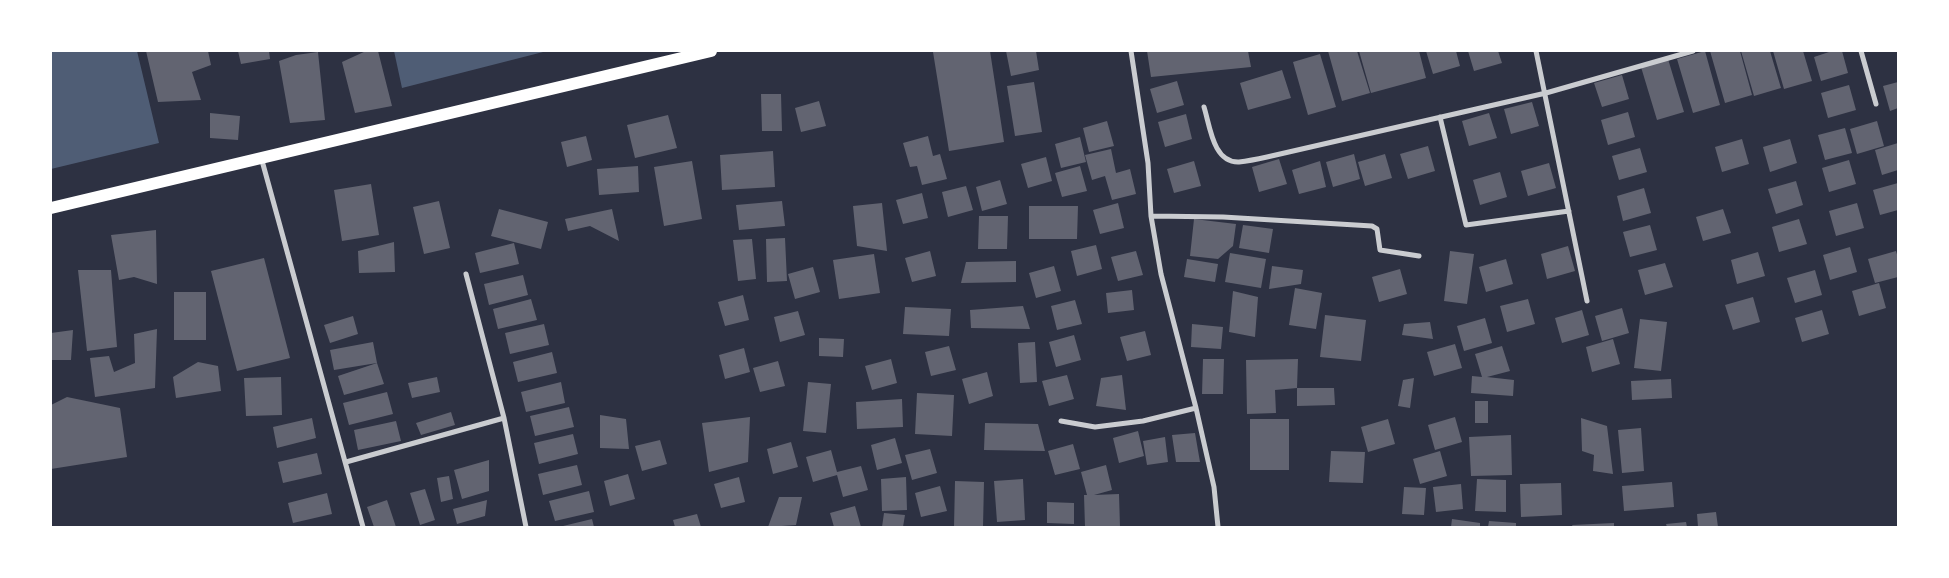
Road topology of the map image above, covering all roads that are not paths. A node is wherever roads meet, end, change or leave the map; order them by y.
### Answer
1 (711, 51) edge
2 (1131, 51) edge
3 (1536, 51) edge
4 (1693, 51) edge
5 (1861, 51) edge
6 (1546, 93) junction
7 (1876, 104) dead end
8 (1204, 108) dead end
9 (1440, 117) junction
10 (261, 157) junction
11 (51, 208) edge
12 (1569, 211) junction
13 (1152, 216) junction
14 (1419, 256) dead end
15 (466, 274) dead end
16 (1587, 301) dead end
17 (1196, 408) junction
18 (504, 418) junction
19 (1061, 421) dead end
20 (346, 462) junction
21 (363, 527) edge
22 (526, 527) edge
23 (1218, 527) edge

1 - 10 main road
2 - 13 street
3 - 6 street
4 - 6 street
5 - 7 street
6 - 9 street
6 - 12 street
8 - 9 street
9 - 12 street
10 - 11 main road
10 - 20 street
12 - 16 street
13 - 14 street
13 - 17 street
15 - 18 street
17 - 19 street
17 - 23 street
18 - 20 street
18 - 22 street
20 - 21 street

